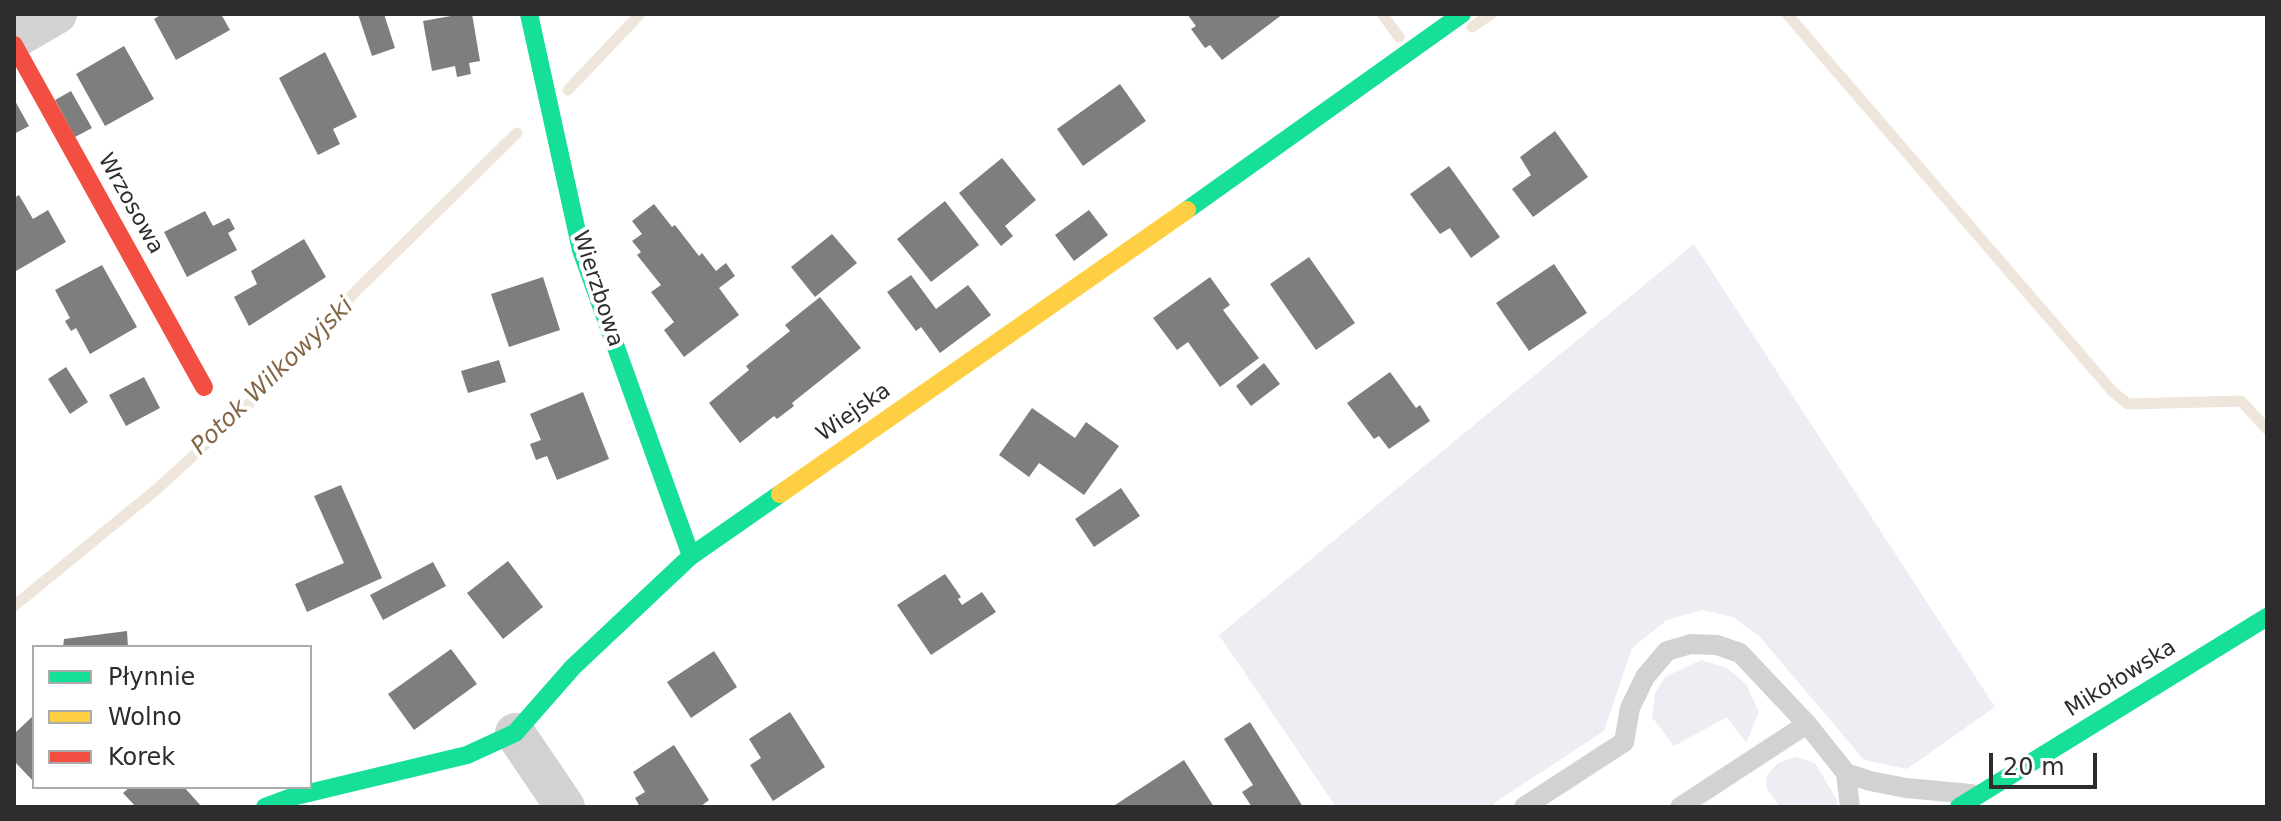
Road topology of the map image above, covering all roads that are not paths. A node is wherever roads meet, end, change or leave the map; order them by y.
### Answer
1 (57, 14) edge
2 (529, 14) edge
3 (1462, 14) edge
4 (14, 42) edge
5 (204, 387) dead end
6 (691, 556) junction
7 (2267, 617) edge
8 (1807, 724) junction
9 (515, 733) junction
10 (1846, 773) junction
11 (1979, 795) junction
12 (265, 807) edge
13 (565, 807) edge
14 (1524, 807) edge
15 (1680, 807) edge
16 (1850, 807) edge
17 (1959, 807) edge

1 - 4 street
2 - 6 street, Wierzbowa
3 - 6 street, Wiejska
4 - 5 street, Wrzosowa
6 - 9 street, Wiejska
7 - 11 street, Mikołowska
8 - 10 lane
8 - 14 lane
8 - 15 lane
9 - 12 street, Wiejska
9 - 13 street
10 - 11 lane
10 - 16 lane
11 - 17 street, Mikołowska

